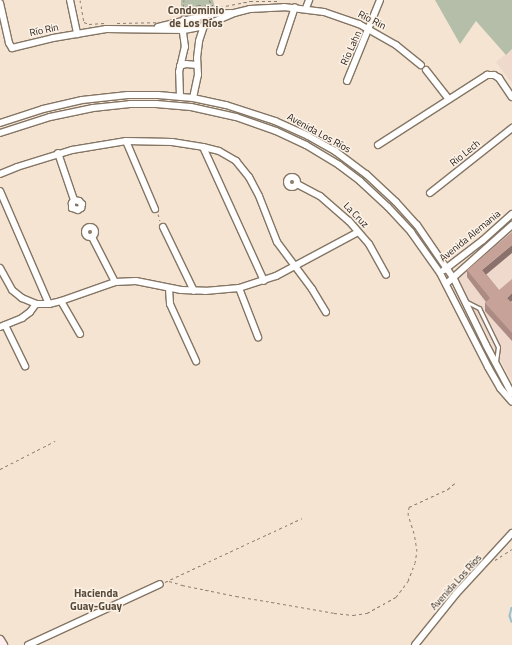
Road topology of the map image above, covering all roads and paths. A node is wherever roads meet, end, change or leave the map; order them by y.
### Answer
1 (70, 0) edge
2 (80, 0) edge
3 (184, 0) edge
4 (209, 0) edge
5 (309, 0) edge
6 (380, 0) edge
7 (282, 2) dead end
8 (0, 3) edge
9 (213, 6) junction
10 (295, 7) junction
11 (306, 8) junction
12 (218, 13) junction
13 (234, 13) junction
14 (204, 15) junction
15 (182, 17) junction
16 (156, 22) dead end
17 (107, 24) dead end
18 (111, 24) dead end
19 (204, 26) junction
20 (153, 28) junction
21 (370, 29) junction
22 (184, 30) junction
23 (76, 34) junction
24 (280, 52) dead end
25 (197, 65) junction
26 (421, 65) dead end
27 (180, 66) junction
28 (426, 70) dead end
29 (347, 81) dead end
30 (180, 96) junction
31 (512, 97) edge
32 (193, 98) junction
33 (449, 98) junction
34 (226, 105) junction
35 (223, 114) junction
36 (0, 123) edge
37 (512, 128) edge
38 (0, 133) edge
39 (126, 141) junction
40 (378, 145) dead end
41 (204, 146) junction
42 (58, 153) junction
43 (357, 167) junction
44 (0, 174) edge
45 (352, 174) junction
46 (297, 184) dead end
47 (0, 191) edge
48 (430, 193) dead end
49 (74, 200) dead end
50 (156, 209) joint
51 (512, 214) edge
52 (512, 225) edge
53 (163, 227) joint
54 (358, 232) junction
55 (92, 236) dead end
56 (483, 240) junction
57 (488, 247) junction
58 (294, 267) junction
59 (0, 268) edge
60 (448, 268) junction
61 (440, 273) junction
62 (386, 275) dead end
63 (454, 279) junction
64 (264, 281) junction
65 (114, 282) junction
66 (446, 284) junction
67 (239, 288) junction
68 (170, 289) junction
69 (194, 291) junction
70 (61, 301) junction
71 (465, 301) junction
72 (36, 304) junction
73 (49, 304) junction
74 (326, 312) dead end
75 (2, 326) edge
76 (80, 334) dead end
77 (258, 337) dead end
78 (196, 361) dead end
79 (495, 364) junction
80 (25, 366) dead end
81 (499, 371) junction
82 (493, 375) junction
83 (512, 394) edge
84 (512, 402) edge
85 (55, 441) dead end
86 (0, 469) edge
87 (455, 483) dead end
88 (302, 518) dead end
89 (512, 533) edge
90 (169, 581) junction
91 (160, 584) joint
92 (0, 640) edge
93 (3, 645) edge
94 (28, 645) edge
95 (415, 645) edge

1 - 23 street
2 - 17 path
3 - 15 path
4 - 9 path
5 - 11 street
6 - 21 street, Río Lahn
7 - 9 path
8 - 23 street, Río Rin
9 - 12 path
9 - 15 path
10 - 11 street, Río Rin
10 - 13 street, Río Rin
10 - 24 street
11 - 21 street, Río Rin
12 - 13 street, Río Rin
12 - 14 street, Río Rin
13 - 19 street, Río Rin
14 - 15 street, Río Rin
14 - 19 street
15 - 20 street, Río Rin
15 - 22 street
16 - 18 path
19 - 22 street, Río Rin
19 - 25 street
20 - 22 street, Río Rin
20 - 23 street, Río Rin
21 - 26 street, Río Rin
21 - 29 street, Río Lahn
22 - 27 street
25 - 27 street
25 - 32 street
27 - 30 street
28 - 33 street
30 - 32 street, Avenida Los Ríos
30 - 36 street, Avenida Los Ríos
31 - 33 street
32 - 34 street, Avenida Los Ríos
33 - 40 street
34 - 35 street
34 - 43 street, Avenida Los Ríos
35 - 38 street, Avenida Los Ríos
35 - 45 street, Avenida Los Ríos
37 - 48 street, Rio Lech
39 - 41 street
39 - 42 street
39 - 50 street
41 - 58 street
41 - 64 street
42 - 44 street
42 - 49 street
43 - 45 street
43 - 60 street, Avenida Los Ríos
45 - 61 street, Avenida Los Ríos
46 - 54 street, La Cruz
47 - 73 street
50 - 53 path
51 - 56 street, Avenida Alemania
52 - 57 street, Avenida Alemania
53 - 69 street
54 - 58 street
54 - 62 street, La Cruz
55 - 65 street
56 - 57 street
56 - 60 street, Avenida Alemania
57 - 63 street, Avenida Alemania
58 - 64 street
58 - 74 street
59 - 72 street
60 - 61 street, Avenida Alemania
60 - 63 street, Avenida Los Ríos
61 - 66 street, Avenida Los Ríos
63 - 66 street, Avenida Alemania
63 - 71 street, Avenida Los Ríos
64 - 67 street
65 - 68 street
65 - 70 street
66 - 82 street, Avenida Los Ríos
67 - 69 street
67 - 77 street
68 - 69 street
68 - 78 street
70 - 73 street
70 - 76 street
71 - 79 street, Avenida Los Ríos
71 - 79 lane
72 - 73 street
72 - 75 street
75 - 80 street
79 - 81 street, Avenida Los Ríos
81 - 82 street
81 - 83 street, Avenida Los Ríos
82 - 84 street, Avenida Los Ríos
85 - 86 path
87 - 90 path
88 - 90 path
89 - 95 street, Avenida Los Ríos
90 - 91 path
91 - 94 street
92 - 93 street

